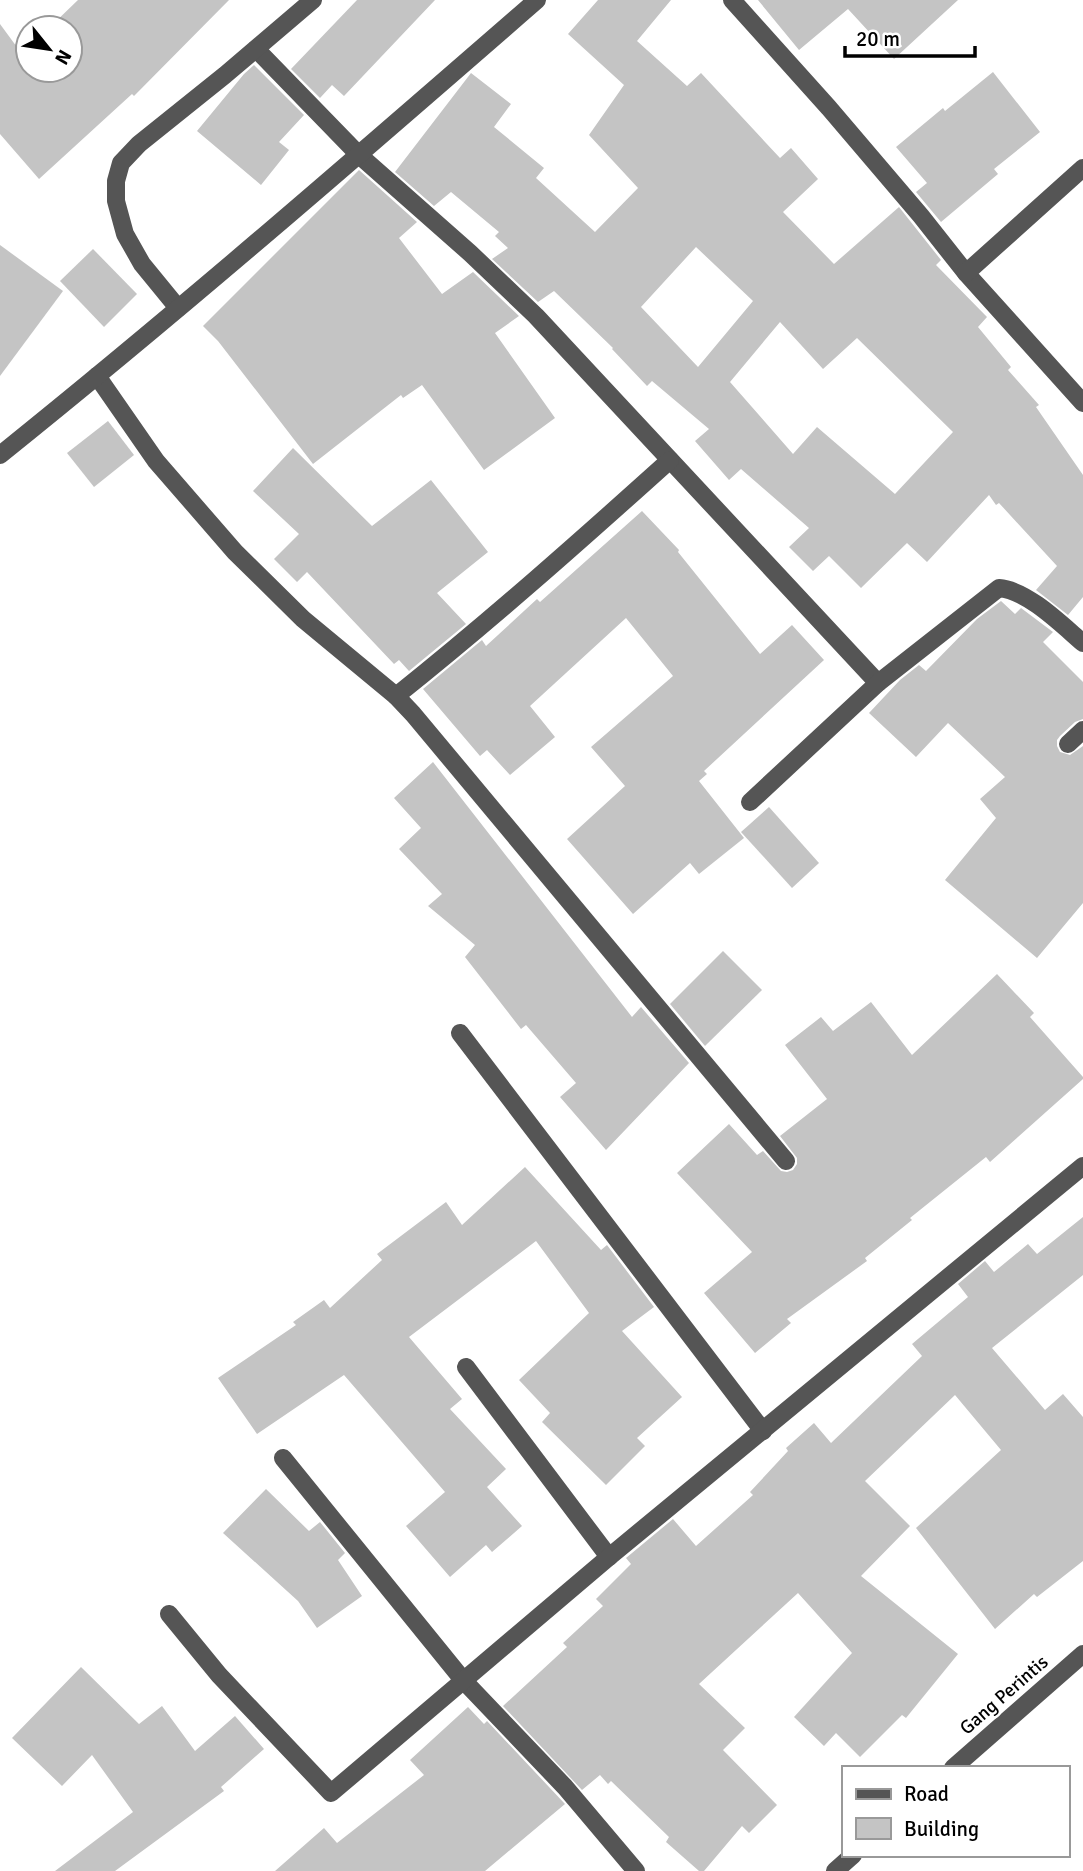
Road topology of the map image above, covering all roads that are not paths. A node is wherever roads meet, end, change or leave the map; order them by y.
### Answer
1 (313, 0) edge
2 (537, 0) edge
3 (732, 0) edge
4 (256, 49) junction
5 (359, 155) junction
6 (1083, 169) edge
7 (966, 273) junction
8 (178, 308) junction
9 (97, 376) junction
10 (1083, 403) edge
11 (0, 455) edge
12 (670, 460) junction
13 (1083, 643) edge
14 (878, 682) junction
15 (396, 696) junction
16 (1083, 730) edge
17 (1068, 744) dead end
18 (750, 802) dead end
19 (460, 1033) dead end
20 (786, 1161) dead end
21 (1083, 1166) edge
22 (466, 1367) dead end
23 (764, 1431) junction
24 (283, 1458) dead end
25 (609, 1557) junction
26 (169, 1614) dead end
27 (1081, 1660) edge
28 (463, 1680) junction
29 (955, 1766) edge
30 (851, 1857) edge
31 (636, 1871) edge
32 (835, 1871) edge

1 - 4 street
2 - 5 street
3 - 7 street
4 - 5 street
4 - 8 street
5 - 8 street
5 - 12 street
6 - 7 street
7 - 10 street
8 - 9 street
9 - 11 street
9 - 15 street
12 - 14 street
12 - 15 street
13 - 14 street
14 - 18 street
15 - 20 street
16 - 17 street
19 - 23 street
21 - 23 street
22 - 25 street
23 - 25 street
24 - 28 street
25 - 28 street
26 - 28 street
27 - 29 street, Gang Perintis
28 - 31 street
30 - 32 street

